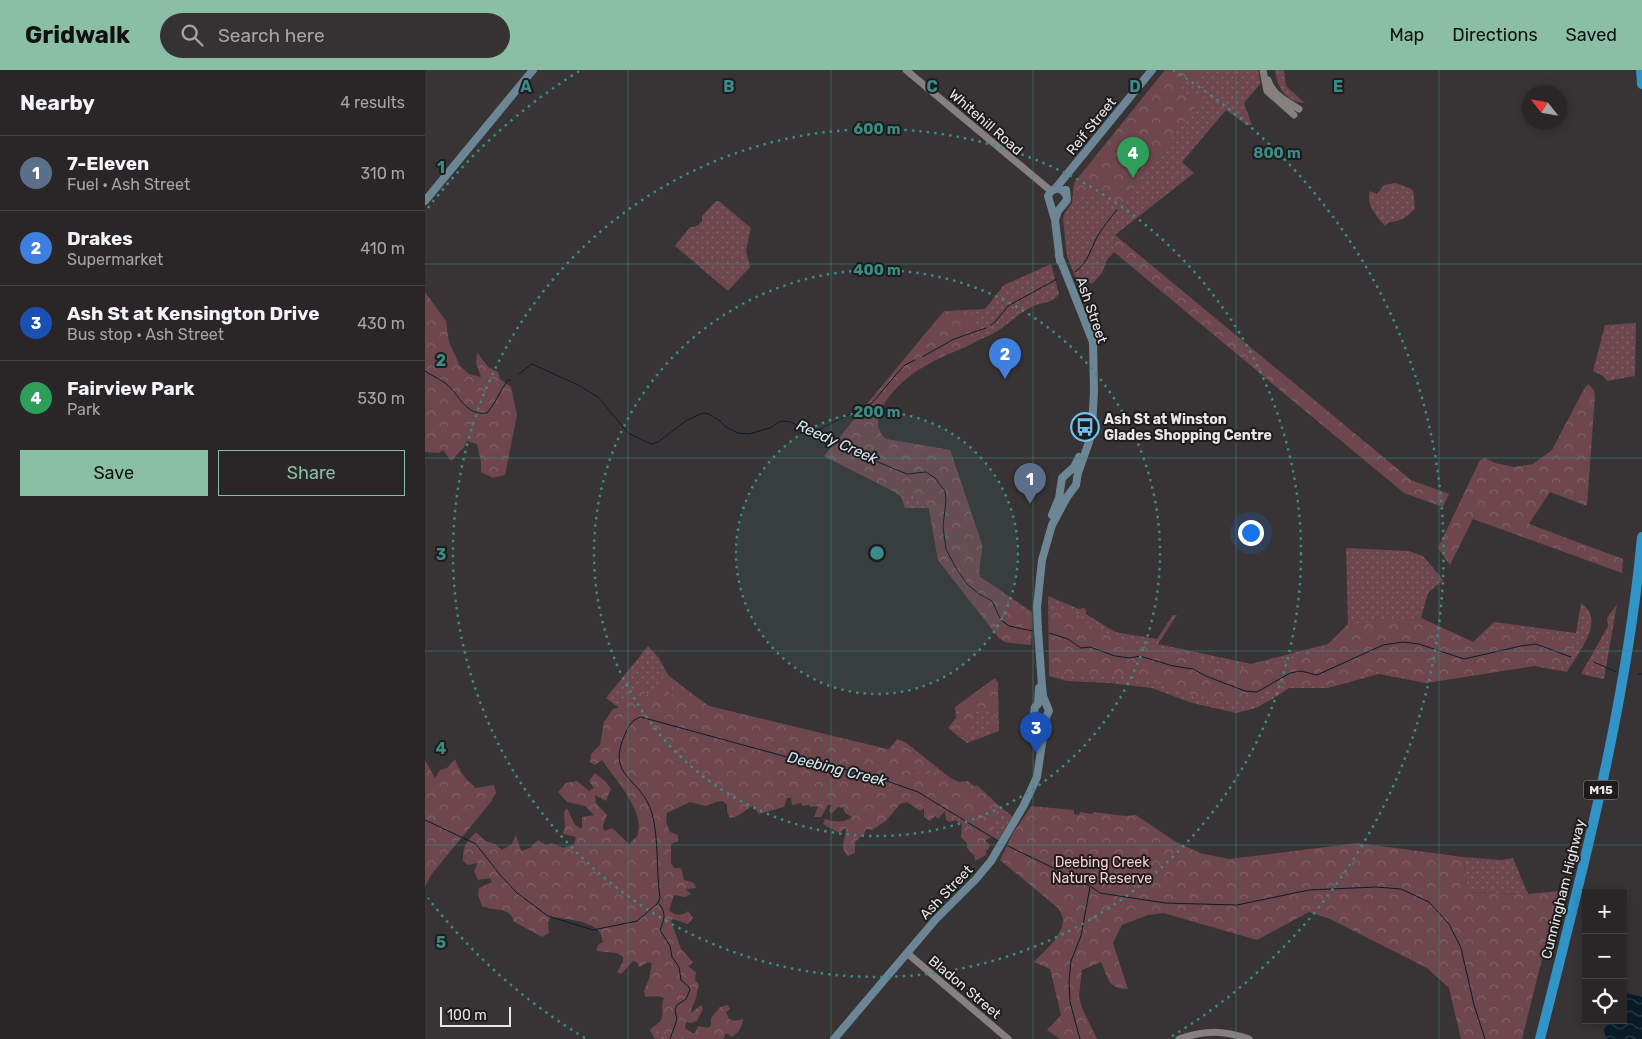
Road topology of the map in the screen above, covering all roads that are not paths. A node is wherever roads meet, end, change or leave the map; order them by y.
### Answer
1 (533, 70) edge
2 (905, 70) edge
3 (1152, 70) edge
4 (1265, 70) edge
5 (1641, 70) edge
6 (1642, 84) edge
7 (1299, 109) dead end
8 (1294, 115) dead end
9 (1068, 174) junction
10 (1053, 190) junction
11 (1067, 195) junction
12 (425, 201) edge
13 (1052, 206) junction
14 (1062, 206) junction
15 (1055, 220) junction
16 (1093, 412) junction
17 (1066, 475) junction
18 (1076, 480) junction
19 (1061, 485) junction
20 (1072, 489) junction
21 (1642, 537) edge
22 (1042, 560) junction
23 (1041, 671) junction
24 (1038, 704) junction
25 (1047, 705) junction
26 (1042, 718) junction
27 (907, 953) junction
28 (834, 1039) edge
29 (1008, 1039) edge
30 (1179, 1039) edge
31 (1249, 1039) edge
32 (1540, 1039) edge

1 - 12 main road
2 - 10 street, Whitehill Road
3 - 9 main road, Reif Street
4 - 7 street
4 - 8 street
5 - 6 highway
9 - 10 main road, Reif Street
9 - 11 main road, Reif Street
10 - 11 main road
10 - 13 main road
11 - 14 main road
13 - 14 main road
13 - 15 main road, Ash Street
14 - 15 main road
15 - 16 main road, Ash Street
16 - 17 main road, Ash Street
16 - 18 main road, Ash Street
17 - 18 main road
17 - 19 main road
18 - 20 main road
19 - 20 main road
19 - 22 main road
20 - 22 main road
21 - 32 highway, Cunningham Highway / M15
22 - 23 main road
23 - 24 main road
23 - 25 main road
24 - 25 main road
24 - 26 main road
25 - 26 main road
26 - 27 main road, Ash Street
27 - 28 main road, Ash Street
27 - 29 street, Bladon Street
30 - 31 street

